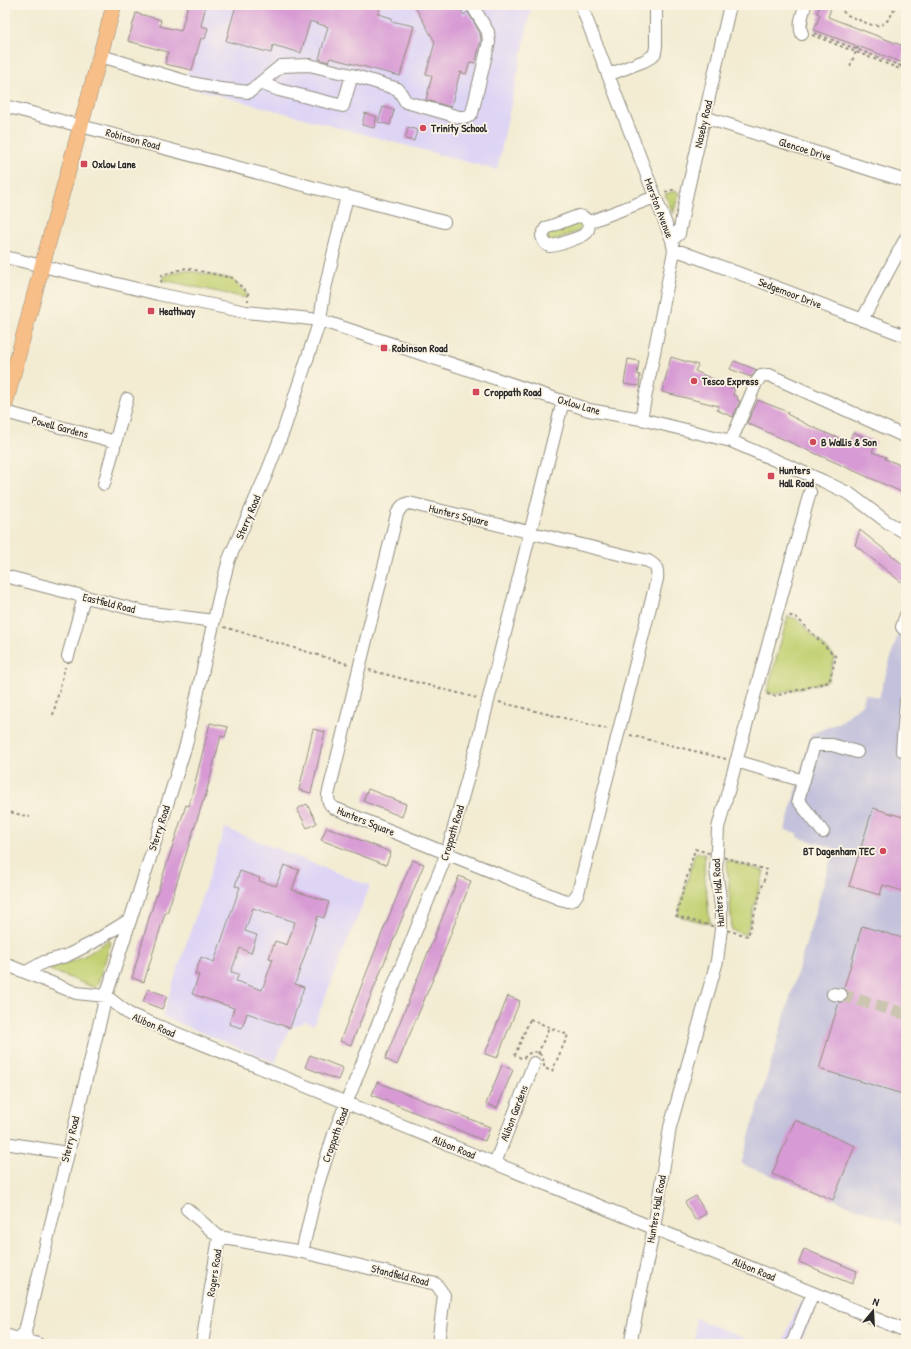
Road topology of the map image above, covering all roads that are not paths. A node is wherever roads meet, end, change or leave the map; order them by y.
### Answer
1 (114, 5) edge
2 (472, 5) edge
3 (581, 5) edge
4 (657, 5) edge
5 (730, 5) edge
6 (806, 5) edge
7 (809, 34) road end
8 (101, 56) junction
9 (352, 75) junction
10 (608, 75) junction
11 (260, 83) junction
12 (5, 106) edge
13 (704, 117) junction
14 (81, 125) junction
15 (906, 181) edge
16 (347, 196) junction
17 (655, 197) junction
18 (444, 222) dead end
19 (589, 222) dead end
20 (906, 238) edge
21 (673, 245) junction
22 (5, 257) edge
23 (42, 266) junction
24 (320, 320) junction
25 (862, 320) junction
26 (906, 336) edge
27 (127, 399) dead end
28 (563, 401) junction
29 (5, 405) edge
30 (5, 412) edge
31 (641, 419) junction
32 (906, 437) edge
33 (731, 441) junction
34 (116, 442) junction
35 (104, 484) dead end
36 (810, 492) dead end
37 (530, 533) junction
38 (906, 533) edge
39 (5, 576) edge
40 (84, 598) junction
41 (906, 615) edge
42 (214, 622) junction
43 (906, 631) edge
44 (68, 656) road end
45 (906, 701) edge
46 (906, 751) edge
47 (857, 752) dead end
48 (736, 761) junction
49 (804, 781) junction
50 (823, 832) dead end
51 (447, 853) junction
52 (129, 920) junction
53 (5, 964) edge
54 (26, 972) junction
55 (106, 996) junction
56 (536, 1058) road end
57 (347, 1104) junction
58 (5, 1143) edge
59 (67, 1153) junction
60 (495, 1163) junction
61 (187, 1209) dead end
62 (654, 1228) junction
63 (219, 1237) junction
64 (302, 1252) junction
65 (813, 1293) junction
66 (906, 1331) edge
67 (25, 1332) junction
68 (5, 1335) edge
69 (22, 1344) edge
70 (38, 1344) edge
71 (202, 1344) edge
72 (438, 1344) edge
73 (631, 1344) edge
74 (792, 1344) edge

1 - 8 main road
2 - 9 street
3 - 10 street, Marston Avenue
4 - 10 street
5 - 13 street, Naseby Road
6 - 7 street
8 - 11 street
8 - 14 main road
9 - 11 street
9 - 11 street
10 - 17 street, Marston Avenue
12 - 14 street, Robinson Road
13 - 15 street, Glencoe Drive
13 - 21 street, Naseby Road
14 - 16 street, Robinson Road
14 - 23 main road
16 - 18 street, Robinson Road
16 - 24 street
17 - 19 street
17 - 21 street, Marston Avenue
20 - 25 street
21 - 25 street, Sedgemoor Drive
21 - 31 street, Marston Avenue
22 - 23 street, Oxlow Lane
23 - 24 street, Oxlow Lane
23 - 29 main road
24 - 28 street, Oxlow Lane
24 - 42 street, Sterry Road
25 - 26 street, Sedgemoor Drive
27 - 34 street
28 - 31 street, Oxlow Lane
28 - 37 street, Croppath Road
30 - 34 street, Powell Gardens
31 - 33 street, Oxlow Lane
32 - 33 street
33 - 38 street, Oxlow Lane
34 - 35 street
36 - 48 street, Hunters Hall Road
37 - 51 street, Croppath Road
37 - 51 street, Hunters Square
37 - 51 street, Hunters Square
39 - 40 street, Eastfield Road
40 - 42 street, Eastfield Road
40 - 44 street
41 - 43 street
42 - 52 street, Sterry Road
45 - 46 street
47 - 49 street
48 - 49 street
48 - 62 street, Hunters Hall Road
49 - 50 street
51 - 57 street, Croppath Road
52 - 54 street
52 - 55 street, Sterry Road
53 - 54 street
54 - 55 street
55 - 57 street, Alibon Road
55 - 59 street, Sterry Road
56 - 60 street, Alibon Gardens
57 - 60 street, Alibon Road
57 - 64 street, Croppath Road
58 - 59 street
59 - 67 street, Sterry Road
60 - 62 street, Alibon Road
61 - 63 street
62 - 65 street, Alibon Road
62 - 73 street, Hunters Hall Road
63 - 64 street, Rogers Road
63 - 71 street, Rogers Road
64 - 72 street, Standfield Road
65 - 66 street, Alibon Road
65 - 74 street
67 - 68 street
67 - 69 street, Sterry Road
67 - 70 street

